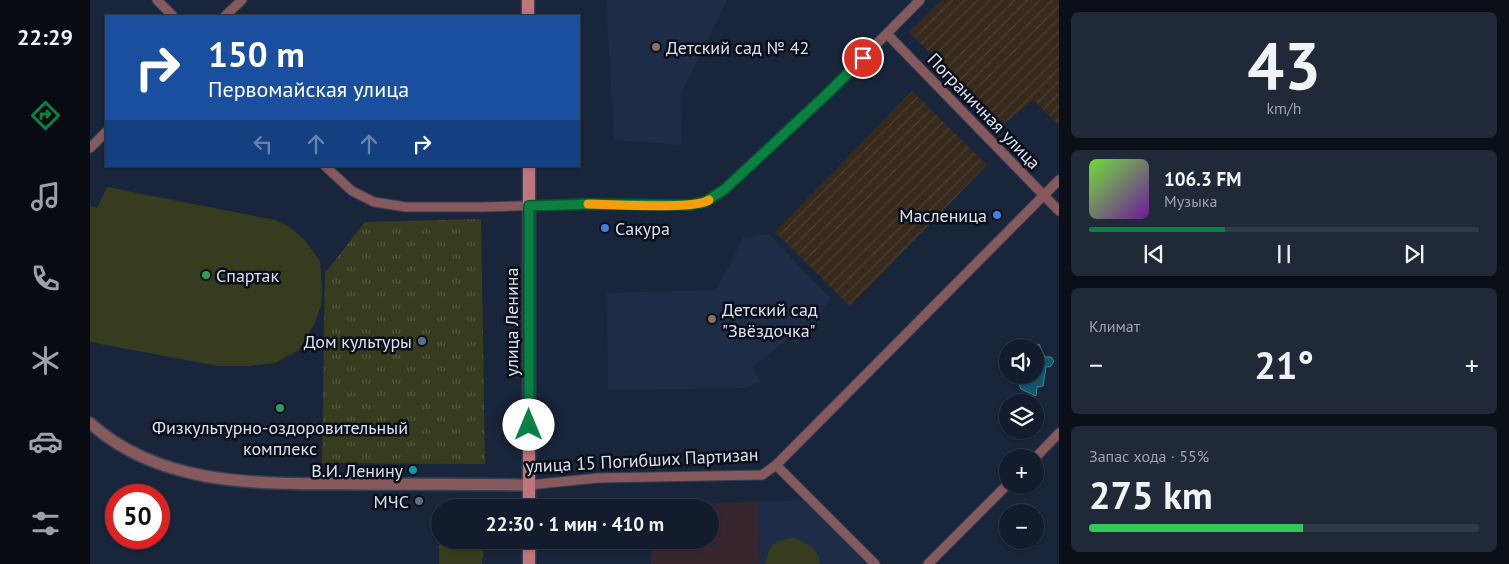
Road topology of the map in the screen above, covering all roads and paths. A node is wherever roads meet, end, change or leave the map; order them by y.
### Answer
1 (157, 0) edge
2 (242, 0) edge
3 (528, 0) edge
4 (920, 0) edge
5 (172, 15) edge
6 (226, 15) edge
7 (528, 15) edge
8 (886, 34) junction
9 (105, 133) edge
10 (90, 148) edge
11 (326, 167) edge
12 (529, 167) edge
13 (1059, 180) edge
14 (1044, 196) junction
15 (529, 206) junction
16 (1059, 211) edge
17 (90, 423) edge
18 (1059, 433) edge
19 (1043, 449) edge
20 (776, 465) junction
21 (529, 485) junction
22 (999, 493) edge
23 (529, 499) edge
24 (529, 549) edge
25 (529, 564) edge
26 (875, 564) edge
27 (928, 564) edge

1 - 5 street
2 - 6 street
3 - 7 main road
4 - 8 street
8 - 14 street, Пограничная улица
8 - 15 street
9 - 10 street
11 - 15 street
12 - 15 main road, улица Ленина
13 - 14 street, улица 15 Погибших Партизан
14 - 16 street, Пограничная улица
14 - 20 street, улица 15 Погибших Партизан
15 - 21 main road, улица Ленина
17 - 21 street, улица 15 Погибших Партизан
18 - 19 street
20 - 21 street, улица 15 Погибших Партизан
20 - 26 street
21 - 23 main road, улица Ленина
22 - 27 street
24 - 25 main road

